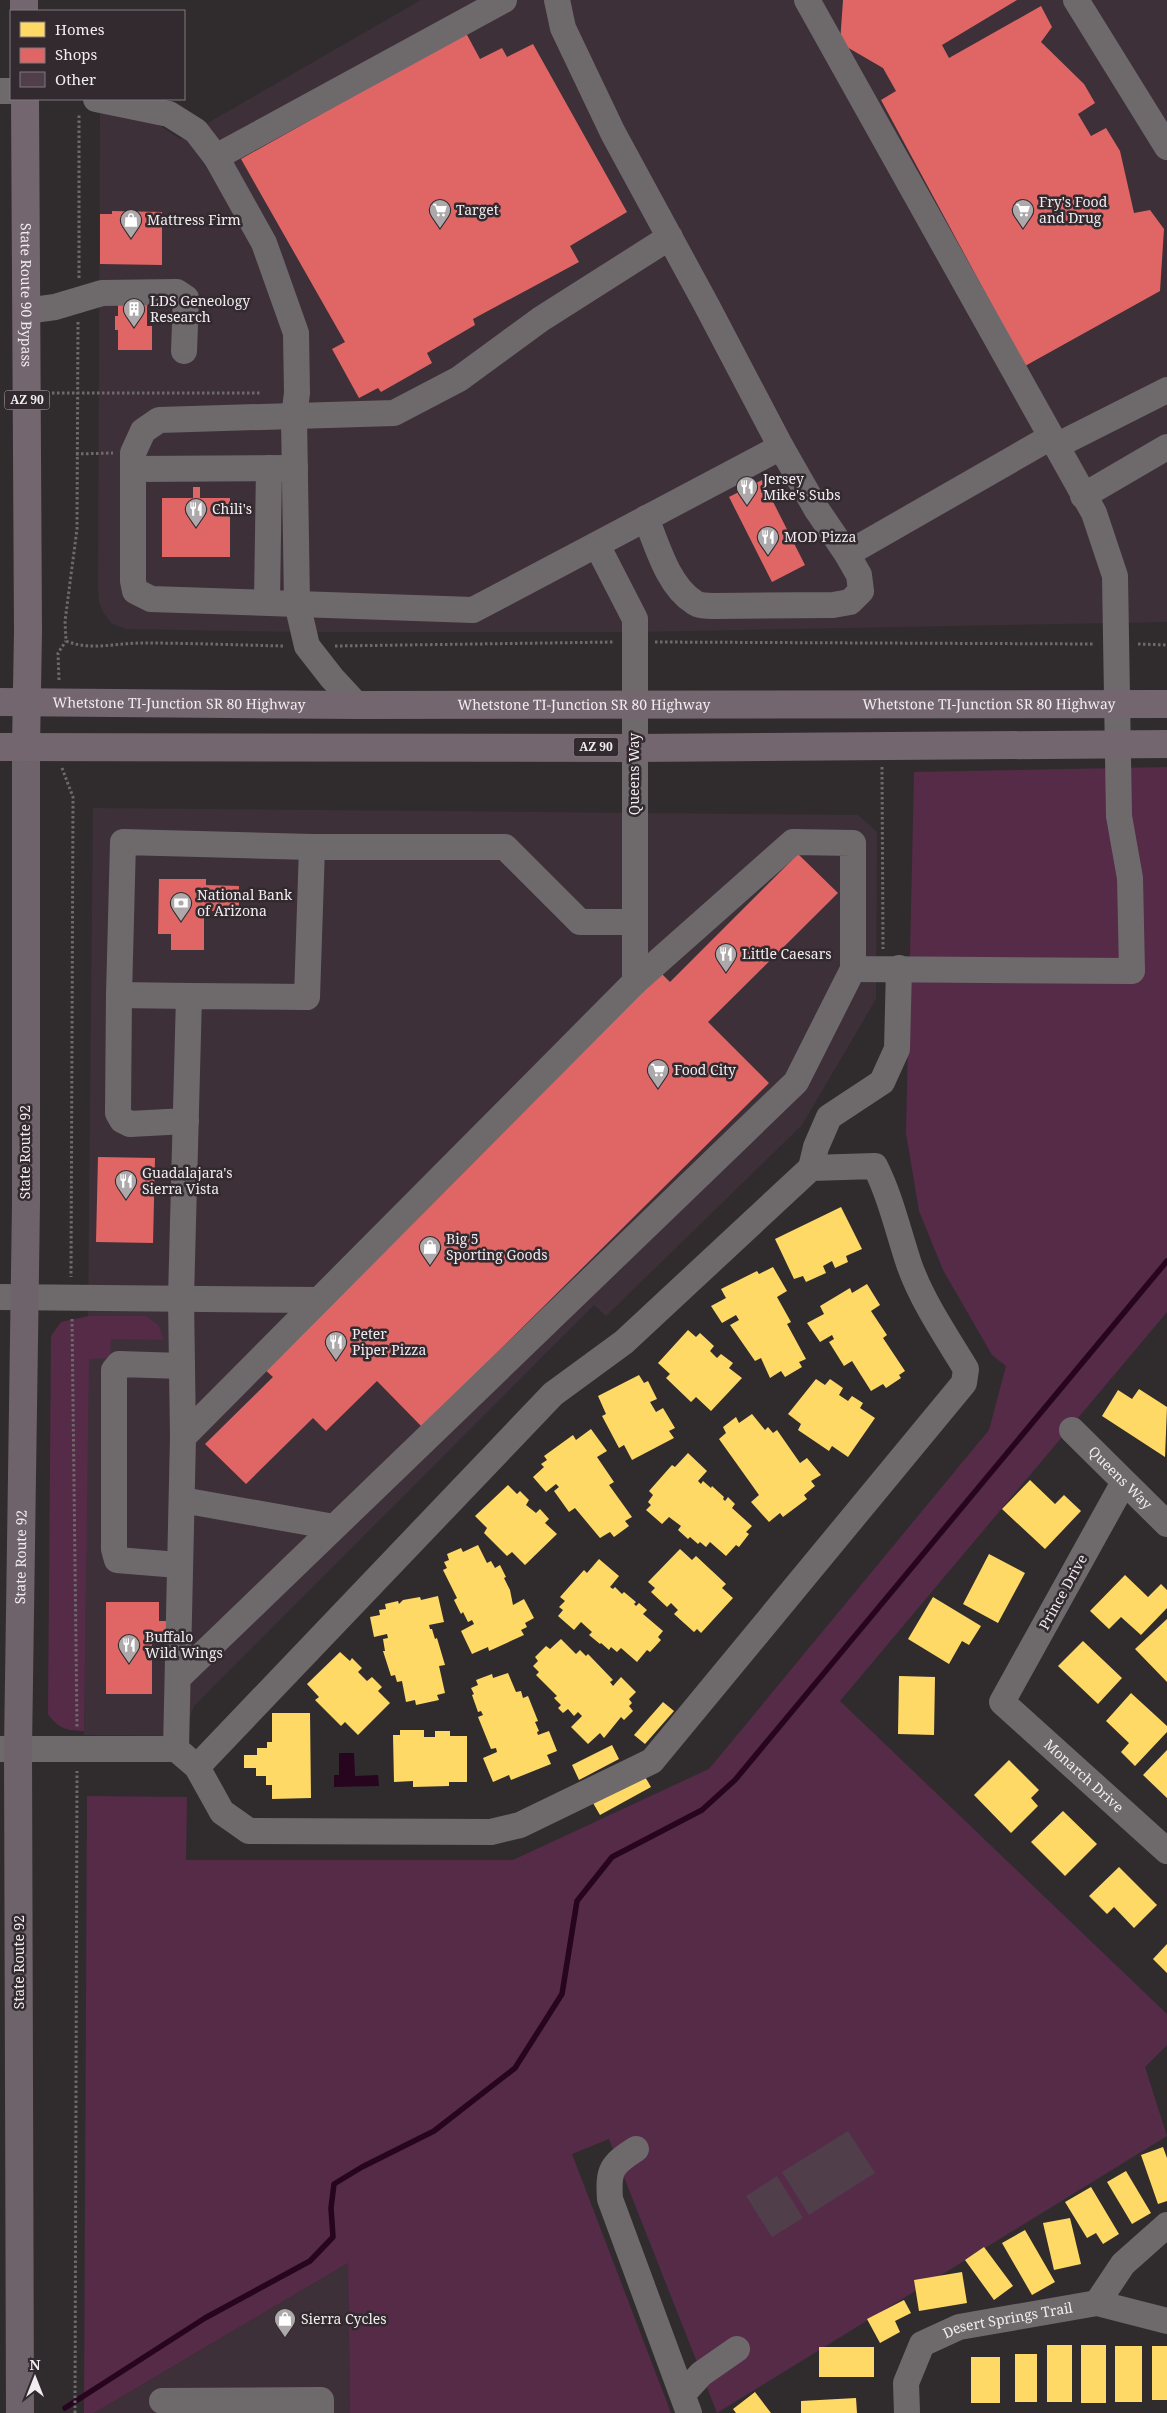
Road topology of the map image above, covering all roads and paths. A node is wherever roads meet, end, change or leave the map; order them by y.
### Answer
1 (504, 0) edge
2 (557, 0) edge
3 (807, 0) edge
4 (1076, 0) edge
5 (25, 100) edge
6 (88, 104) edge
7 (1167, 147) edge
8 (216, 158) junction
9 (670, 237) junction
10 (78, 300) junction
11 (26, 311) junction
12 (184, 351) dead end
13 (1167, 390) edge
14 (77, 392) junction
15 (26, 393) junction
16 (295, 405) junction
17 (1053, 442) junction
18 (781, 447) junction
19 (1167, 447) edge
20 (76, 454) junction
21 (133, 461) junction
22 (269, 468) junction
23 (295, 468) junction
24 (1083, 496) junction
25 (646, 518) junction
26 (597, 545) junction
27 (847, 554) junction
28 (267, 602) junction
29 (297, 603) junction
30 (635, 642) junction
31 (1117, 644) junction
32 (1167, 645) edge
33 (307, 646) junction
34 (13, 701) edge
35 (1117, 702) junction
36 (634, 703) junction
37 (1167, 704) edge
38 (357, 705) junction
39 (1118, 744) junction
40 (1167, 744) edge
41 (13, 746) edge
42 (882, 747) junction
43 (634, 748) junction
44 (73, 797) dead end
45 (312, 848) junction
46 (634, 922) junction
47 (891, 968) junction
48 (853, 969) junction
49 (634, 982) junction
50 (119, 995) junction
51 (189, 996) junction
52 (186, 1121) junction
53 (811, 1168) junction
54 (12, 1297) edge
55 (181, 1298) junction
56 (71, 1299) junction
57 (319, 1300) junction
58 (182, 1366) junction
59 (1072, 1430) dead end
60 (183, 1437) junction
61 (1124, 1482) junction
62 (182, 1500) junction
63 (1167, 1524) edge
64 (334, 1527) junction
65 (178, 1565) junction
66 (178, 1678) junction
67 (1002, 1702) joint
68 (176, 1748) junction
69 (9, 1749) edge
70 (77, 1749) junction
71 (197, 1767) junction
72 (1167, 1851) edge
73 (636, 2149) dead end
74 (0, 2179) edge
75 (1167, 2225) edge
76 (1097, 2303) junction
77 (1167, 2321) edge
78 (737, 2349) dead end
79 (20, 2353) junction
80 (162, 2401) dead end
81 (686, 2404) edge
82 (20, 2413) edge
83 (75, 2413) edge
84 (321, 2413) edge
85 (906, 2413) edge

1 - 8 street
2 - 9 street
3 - 17 street
4 - 7 street
5 - 11 highway, State Route 90 Bypass / AZ 90
6 - 8 street
6 - 10 path
8 - 16 street
9 - 16 street
9 - 18 street
10 - 11 street
10 - 12 street
10 - 14 path
11 - 15 highway, State Route 90 Bypass / AZ 90
13 - 17 street
14 - 15 path
14 - 16 path
14 - 20 path
15 - 34 highway, State Route 90 Bypass / AZ 90
16 - 21 street
16 - 23 street
17 - 24 street
17 - 27 street
18 - 25 street
18 - 27 street
19 - 24 street
20 - 21 path
20 - 33 path
21 - 22 street
21 - 28 street
22 - 23 street
22 - 28 street
23 - 29 street
24 - 31 street
25 - 26 street
25 - 27 street
26 - 29 street
26 - 30 street, Queens Way
28 - 29 street
29 - 33 street
30 - 31 path
30 - 33 path
30 - 36 street, Queens Way
31 - 32 path
31 - 35 street
33 - 38 street
34 - 38 highway, Whetstone TI-Junction SR 80 Highway
34 - 41 highway, State Route 92
35 - 36 highway, Whetstone TI-Junction SR 80 Highway
35 - 37 highway, Whetstone TI-Junction SR 80 Highway
35 - 39 street
36 - 38 highway, Whetstone TI-Junction SR 80 Highway
36 - 43 street, Queens Way
39 - 40 highway, AZ 90
39 - 42 highway, AZ 90
39 - 47 street
41 - 43 highway, AZ 90
41 - 54 main road, State Route 92
42 - 43 highway, AZ 90
42 - 47 path
43 - 46 street, Queens Way
44 - 56 path
45 - 46 street
45 - 50 street
45 - 51 street
46 - 49 street, Queens Way
47 - 48 street
47 - 53 street
48 - 49 street
48 - 64 street
49 - 57 street
50 - 51 street
50 - 52 street
51 - 52 street
52 - 55 street
53 - 71 street
53 - 71 street
54 - 56 street
54 - 69 main road, State Route 92
55 - 56 street
55 - 57 street
55 - 58 street
56 - 70 path
57 - 60 street
58 - 60 street
58 - 65 street
59 - 61 street, Queens Way
60 - 62 street
61 - 63 street, Queens Way
61 - 67 street, Prince Drive
62 - 64 street
62 - 65 street
64 - 66 street
65 - 66 street
66 - 68 street
67 - 72 street, Monarch Drive
68 - 70 street
68 - 71 street
69 - 70 street
69 - 79 main road, State Route 92
70 - 83 path
73 - 81 street
74 - 79 main road
75 - 76 street
76 - 77 street, Desert Springs Trail
76 - 85 street, Desert Springs Trail
78 - 81 street
79 - 82 main road, State Route 92
80 - 84 street

